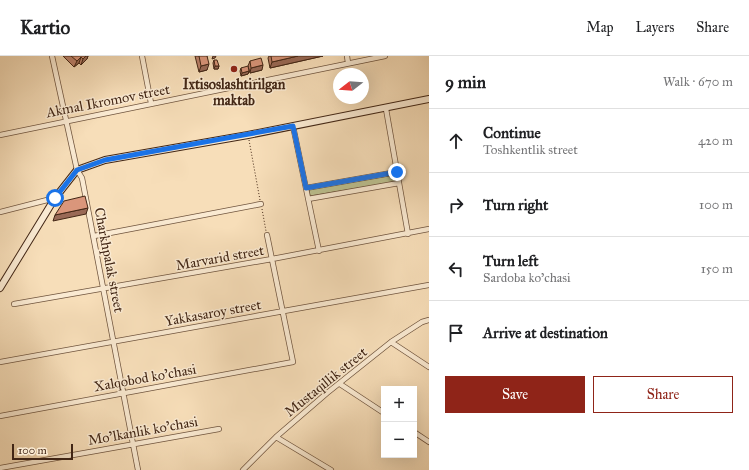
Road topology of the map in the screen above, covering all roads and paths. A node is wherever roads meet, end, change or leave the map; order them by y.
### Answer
1 (52, 56) edge
2 (142, 56) edge
3 (347, 56) edge
4 (385, 56) edge
5 (348, 63) junction
6 (429, 99) edge
7 (151, 103) junction
8 (386, 109) junction
9 (65, 120) junction
10 (293, 126) junction
11 (0, 135) edge
12 (248, 135) junction
13 (77, 170) junction
14 (397, 172) junction
15 (399, 183) junction
16 (306, 188) junction
17 (55, 198) junction
18 (308, 199) junction
19 (261, 204) junction
20 (0, 212) edge
21 (429, 229) edge
22 (408, 234) junction
23 (267, 235) joint
24 (94, 236) junction
25 (319, 251) junction
26 (272, 260) junction
27 (429, 285) edge
28 (0, 288) edge
29 (104, 290) junction
30 (14, 304) dead end
31 (284, 311) junction
32 (429, 320) edge
33 (114, 342) junction
34 (391, 342) junction
35 (0, 362) edge
36 (429, 367) edge
37 (340, 384) junction
38 (124, 394) junction
39 (381, 411) edge
40 (0, 416) edge
41 (219, 429) dead end
42 (417, 434) edge
43 (276, 436) junction
44 (429, 442) edge
45 (134, 444) junction
46 (0, 468) edge
47 (138, 470) edge
48 (243, 470) edge
49 (331, 470) edge

1 - 9 street, Charkhpalak street
2 - 7 street
3 - 5 street
4 - 5 street, Akmal Ikromov street
5 - 7 street, Akmal Ikromov street
6 - 8 main road
7 - 9 street, Akmal Ikromov street
8 - 10 main road
8 - 14 street
9 - 11 street, Akmal Ikromov street
9 - 13 street, Charkhpalak street
10 - 12 main road
10 - 16 street
12 - 13 main road
12 - 19 path
13 - 17 main road
13 - 24 street, Charkhpalak street
14 - 15 street
14 - 16 street
15 - 18 street
15 - 22 street
16 - 18 street
17 - 20 street
17 - 28 main road
18 - 25 street
19 - 23 path
19 - 24 street
21 - 22 street, Marvarid street
22 - 25 street, Marvarid street
23 - 26 street
24 - 29 street, Charkhpalak street
25 - 26 street, Marvarid street
26 - 29 street, Marvarid street
26 - 31 street
27 - 31 street, Yakkasaroy street
29 - 30 street, Marvarid street
29 - 33 street, Charkhpalak street
31 - 33 street, Yakkasaroy street
31 - 38 street, Xalqobod ko'chasi
32 - 34 street, Mustaqillik street
33 - 35 street, Yakkasaroy street
33 - 38 street, Charkhpalak street
34 - 36 street
34 - 37 street, Mustaqillik street
37 - 39 street
37 - 43 street, Mustaqillik street
38 - 40 street, Xalqobod ko'chasi
38 - 45 street, Charkhpalak street
41 - 45 street, Mo'lkanlik ko'chasi
42 - 44 street
43 - 48 street, Mustaqillik street
43 - 49 street
45 - 46 street, Mo'lkanlik ko'chasi
45 - 47 street, Charkhpalak street

